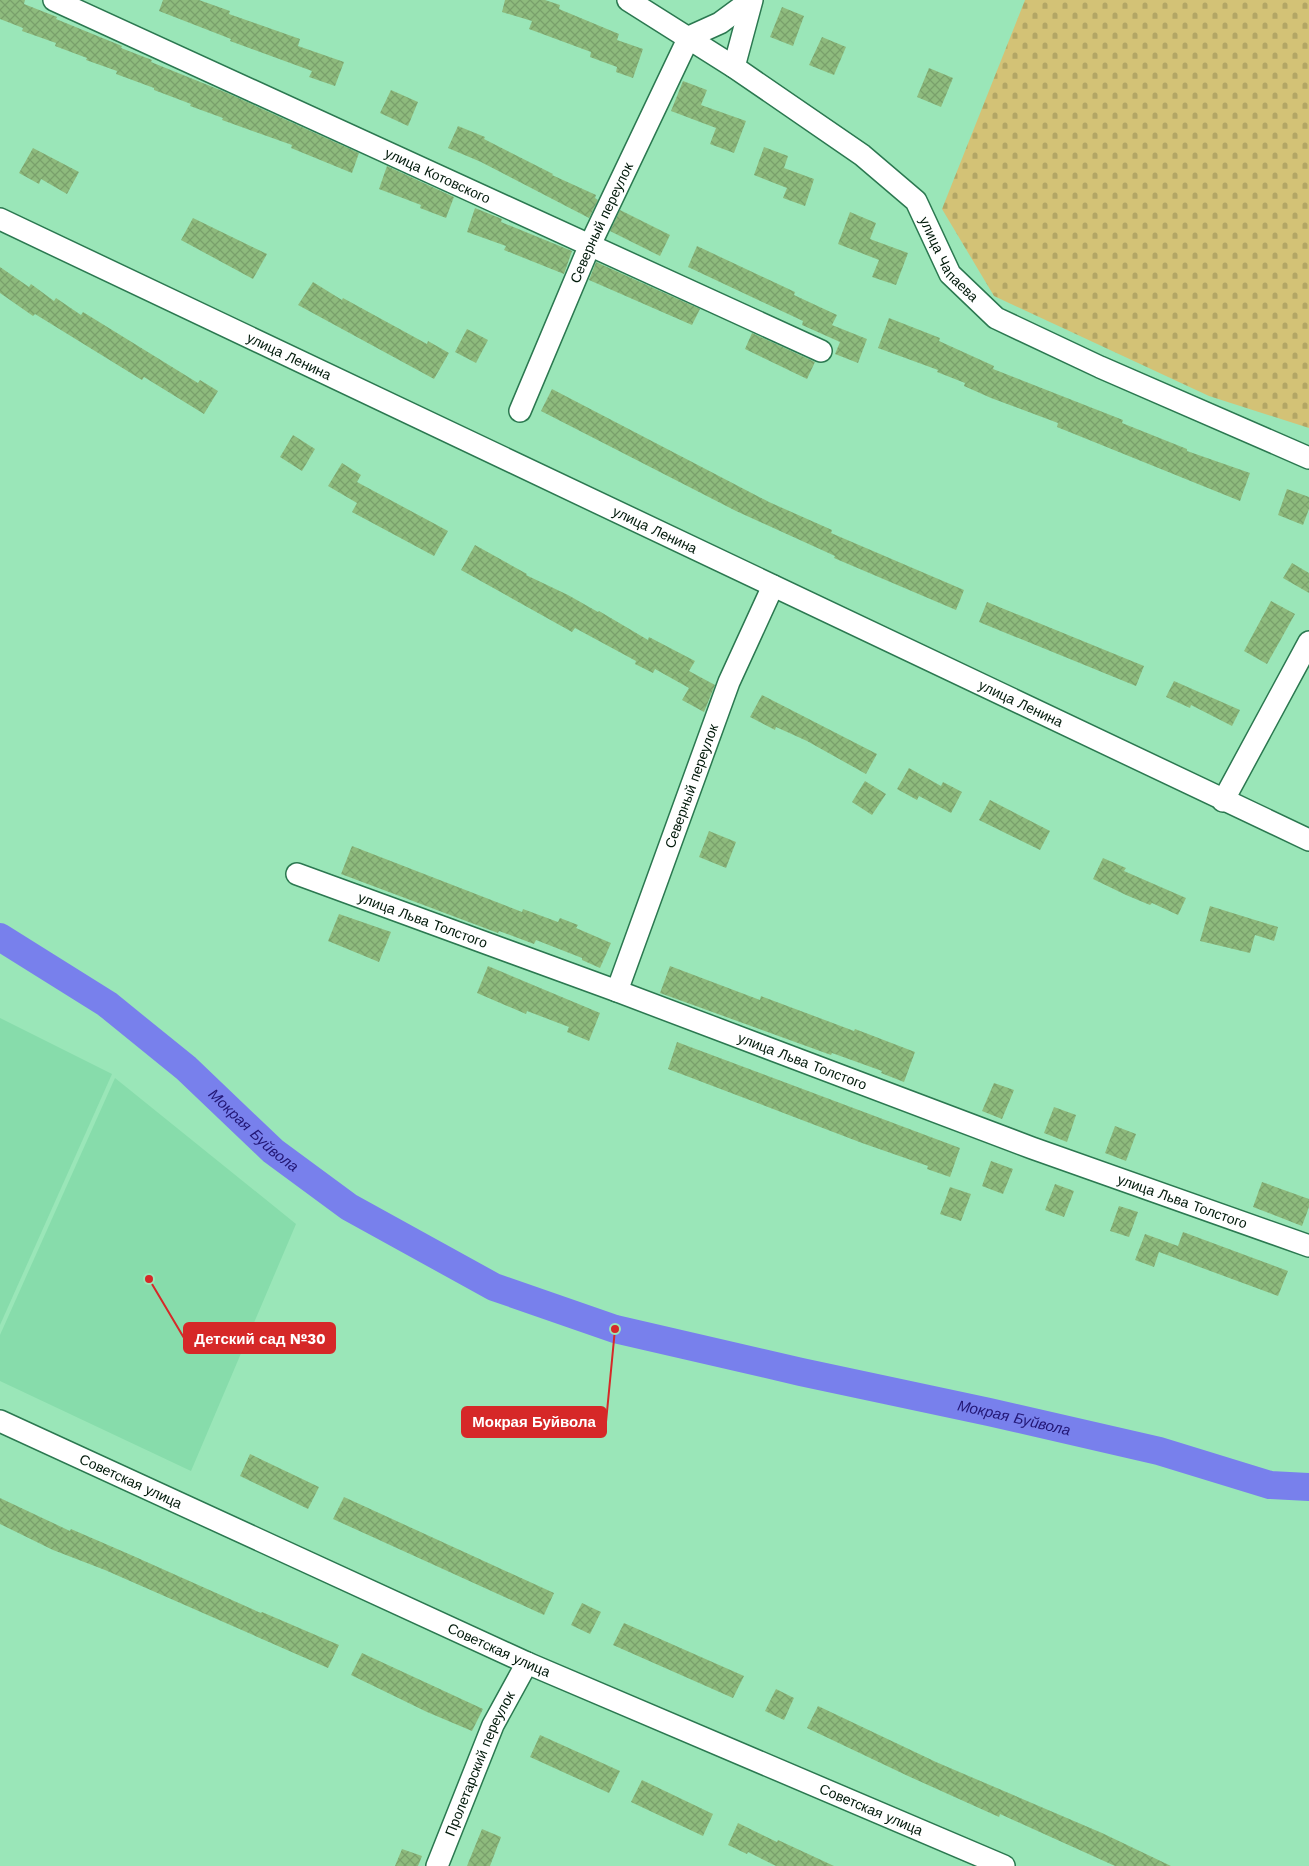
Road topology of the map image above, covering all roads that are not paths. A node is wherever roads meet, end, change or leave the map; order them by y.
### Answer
1 (54, 0) edge
2 (628, 0) edge
3 (752, 0) edge
4 (689, 37) junction
5 (734, 67) junction
6 (0, 219) edge
7 (589, 246) junction
8 (822, 351) dead end
9 (520, 411) dead end
10 (1309, 458) edge
11 (773, 586) junction
12 (1309, 642) edge
13 (1223, 801) junction
14 (1309, 840) edge
15 (297, 874) dead end
16 (617, 991) junction
17 (1309, 1246) edge
18 (0, 1422) edge
19 (526, 1663) junction
20 (438, 1866) edge
21 (1004, 1866) edge

1 - 7 street, улица Котовского
2 - 4 street, улица Чапаева
3 - 4 street
3 - 5 street
4 - 5 street, улица Чапаева
4 - 7 street, Северный переулок
5 - 10 street, улица Чапаева
6 - 11 street, улица Ленина
7 - 8 street, улица Котовского
7 - 9 street, Северный переулок
11 - 13 street, улица Ленина
11 - 16 street, Северный переулок
12 - 13 street
13 - 14 street, улица Ленина
15 - 16 street, улица Льва Толстого
16 - 17 street, улица Льва Толстого
18 - 19 street, Советская улица
19 - 20 street, Пролетарский переулок
19 - 21 street, Советская улица

